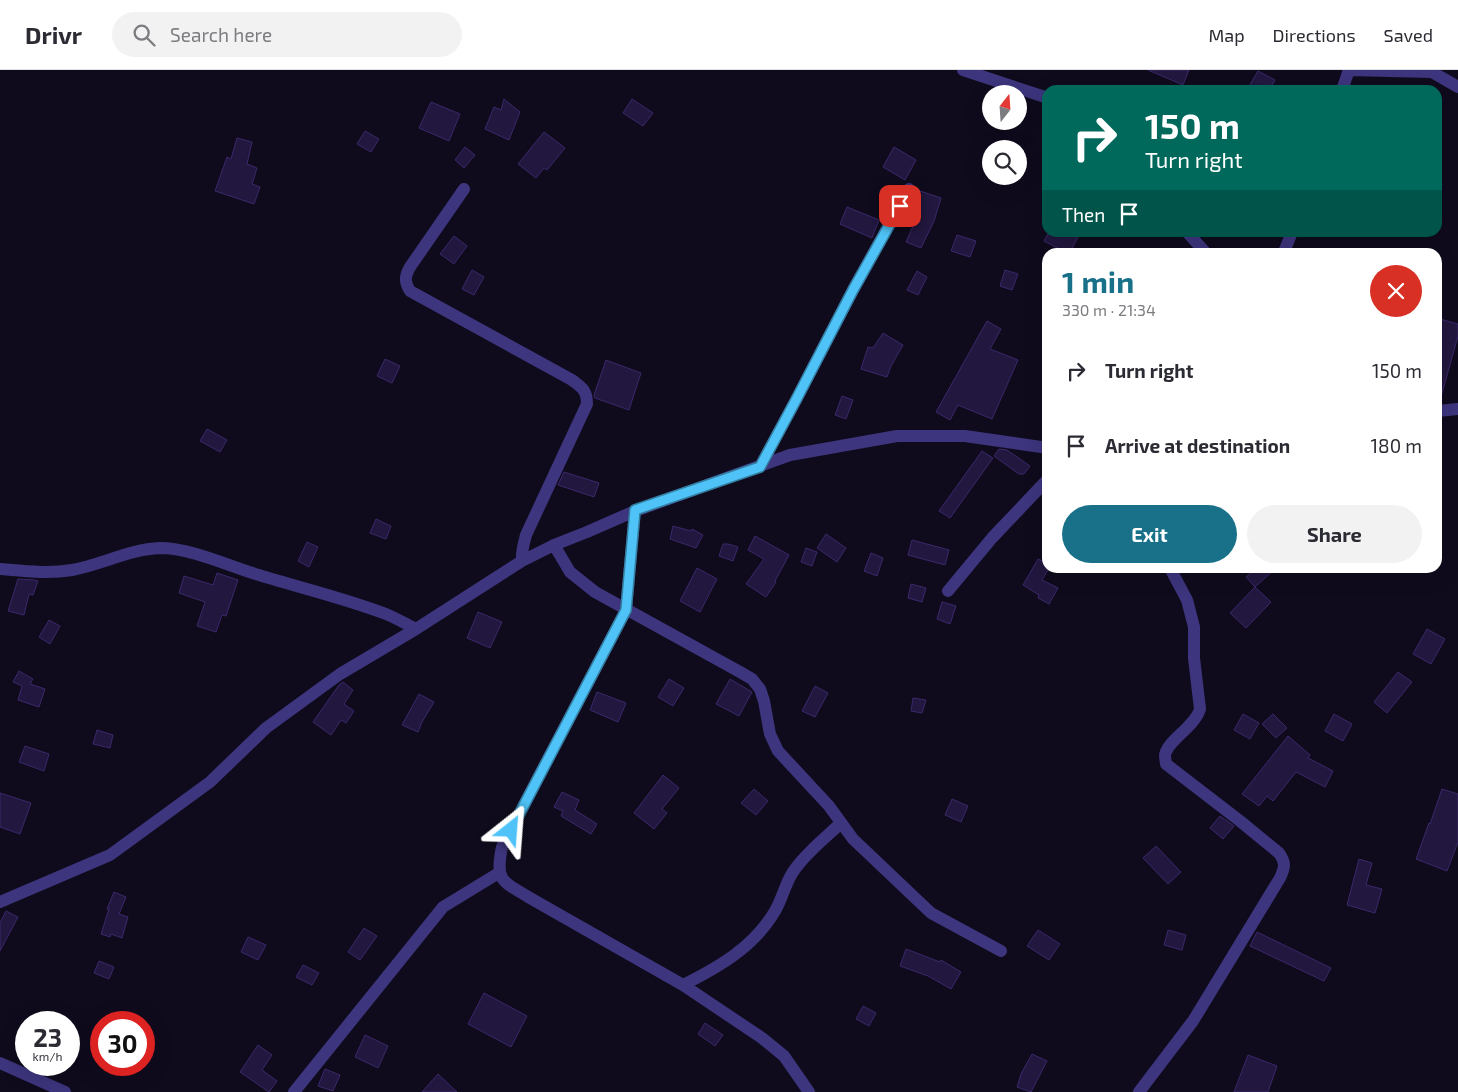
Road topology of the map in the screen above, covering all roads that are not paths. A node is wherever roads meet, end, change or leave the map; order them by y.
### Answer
1 (963, 70) edge
2 (1349, 70) edge
3 (1344, 85) edge
4 (1458, 87) edge
5 (1042, 96) edge
6 (464, 189) dead end
7 (909, 189) dead end
8 (1191, 237) edge
9 (1201, 248) edge
10 (1458, 409) edge
11 (1442, 411) edge
12 (1042, 447) edge
13 (760, 467) junction
14 (1042, 485) edge
15 (635, 510) junction
16 (554, 545) junction
17 (522, 561) junction
18 (0, 569) edge
19 (1173, 573) edge
20 (948, 591) dead end
21 (626, 610) junction
22 (416, 629) junction
23 (841, 822) junction
24 (500, 876) junction
25 (0, 902) edge
26 (1002, 951) dead end
27 (683, 985) junction
28 (0, 1063) edge
29 (65, 1092) edge
30 (294, 1092) edge
31 (809, 1092) edge
32 (1139, 1092) edge

1 - 5 street
2 - 3 street
2 - 4 street
6 - 17 street
7 - 13 street
8 - 9 street
10 - 11 street
12 - 13 street
13 - 15 street
14 - 20 street
15 - 16 street
15 - 21 street
16 - 17 street
16 - 21 street
17 - 22 street
18 - 22 street
19 - 32 street
21 - 23 street
21 - 24 street
22 - 25 street
23 - 26 street
23 - 27 street
24 - 27 street
24 - 30 street
27 - 31 street
28 - 29 street

